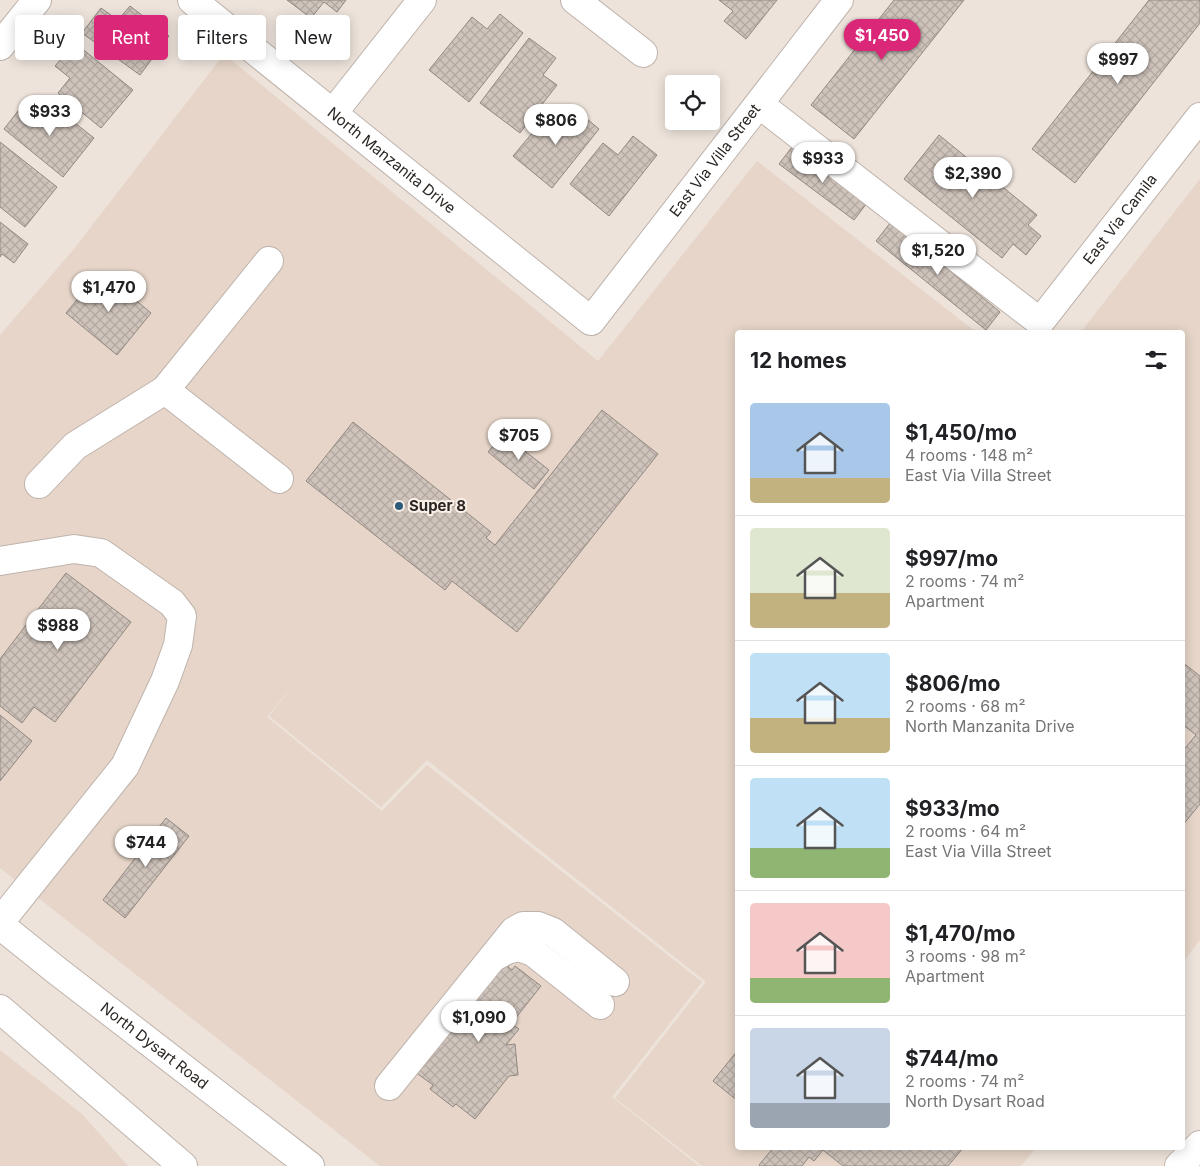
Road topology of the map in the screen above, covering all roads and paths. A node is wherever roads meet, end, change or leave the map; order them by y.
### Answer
1 (37, 0) edge
2 (192, 0) edge
3 (422, 0) edge
4 (574, 0) edge
5 (839, 0) edge
6 (0, 46) edge
7 (643, 53) dead end
8 (759, 104) junction
9 (333, 113) junction
10 (1200, 116) edge
11 (269, 261) dead end
12 (590, 321) joint
13 (165, 390) junction
14 (279, 479) dead end
15 (39, 484) dead end
16 (0, 562) edge
17 (0, 923) edge
18 (494, 957) junction
19 (615, 982) dead end
20 (600, 1005) dead end
21 (0, 1009) edge
22 (389, 1086) dead end
23 (1200, 1146) edge
24 (182, 1166) edge
25 (310, 1166) edge
26 (1179, 1166) edge

1 - 6 main road
2 - 9 main road, North Manzanita Drive
3 - 9 main road
4 - 7 main road
5 - 8 main road, East Via Villa Street
8 - 10 main road, East Via Camila
8 - 12 main road, East Via Villa Street
9 - 12 main road, North Manzanita Drive
11 - 13 main road
13 - 14 main road
13 - 15 main road
16 - 17 main road
17 - 25 main road, North Dysart Road
18 - 19 main road
18 - 20 main road
18 - 22 main road
21 - 24 main road
23 - 26 main road

